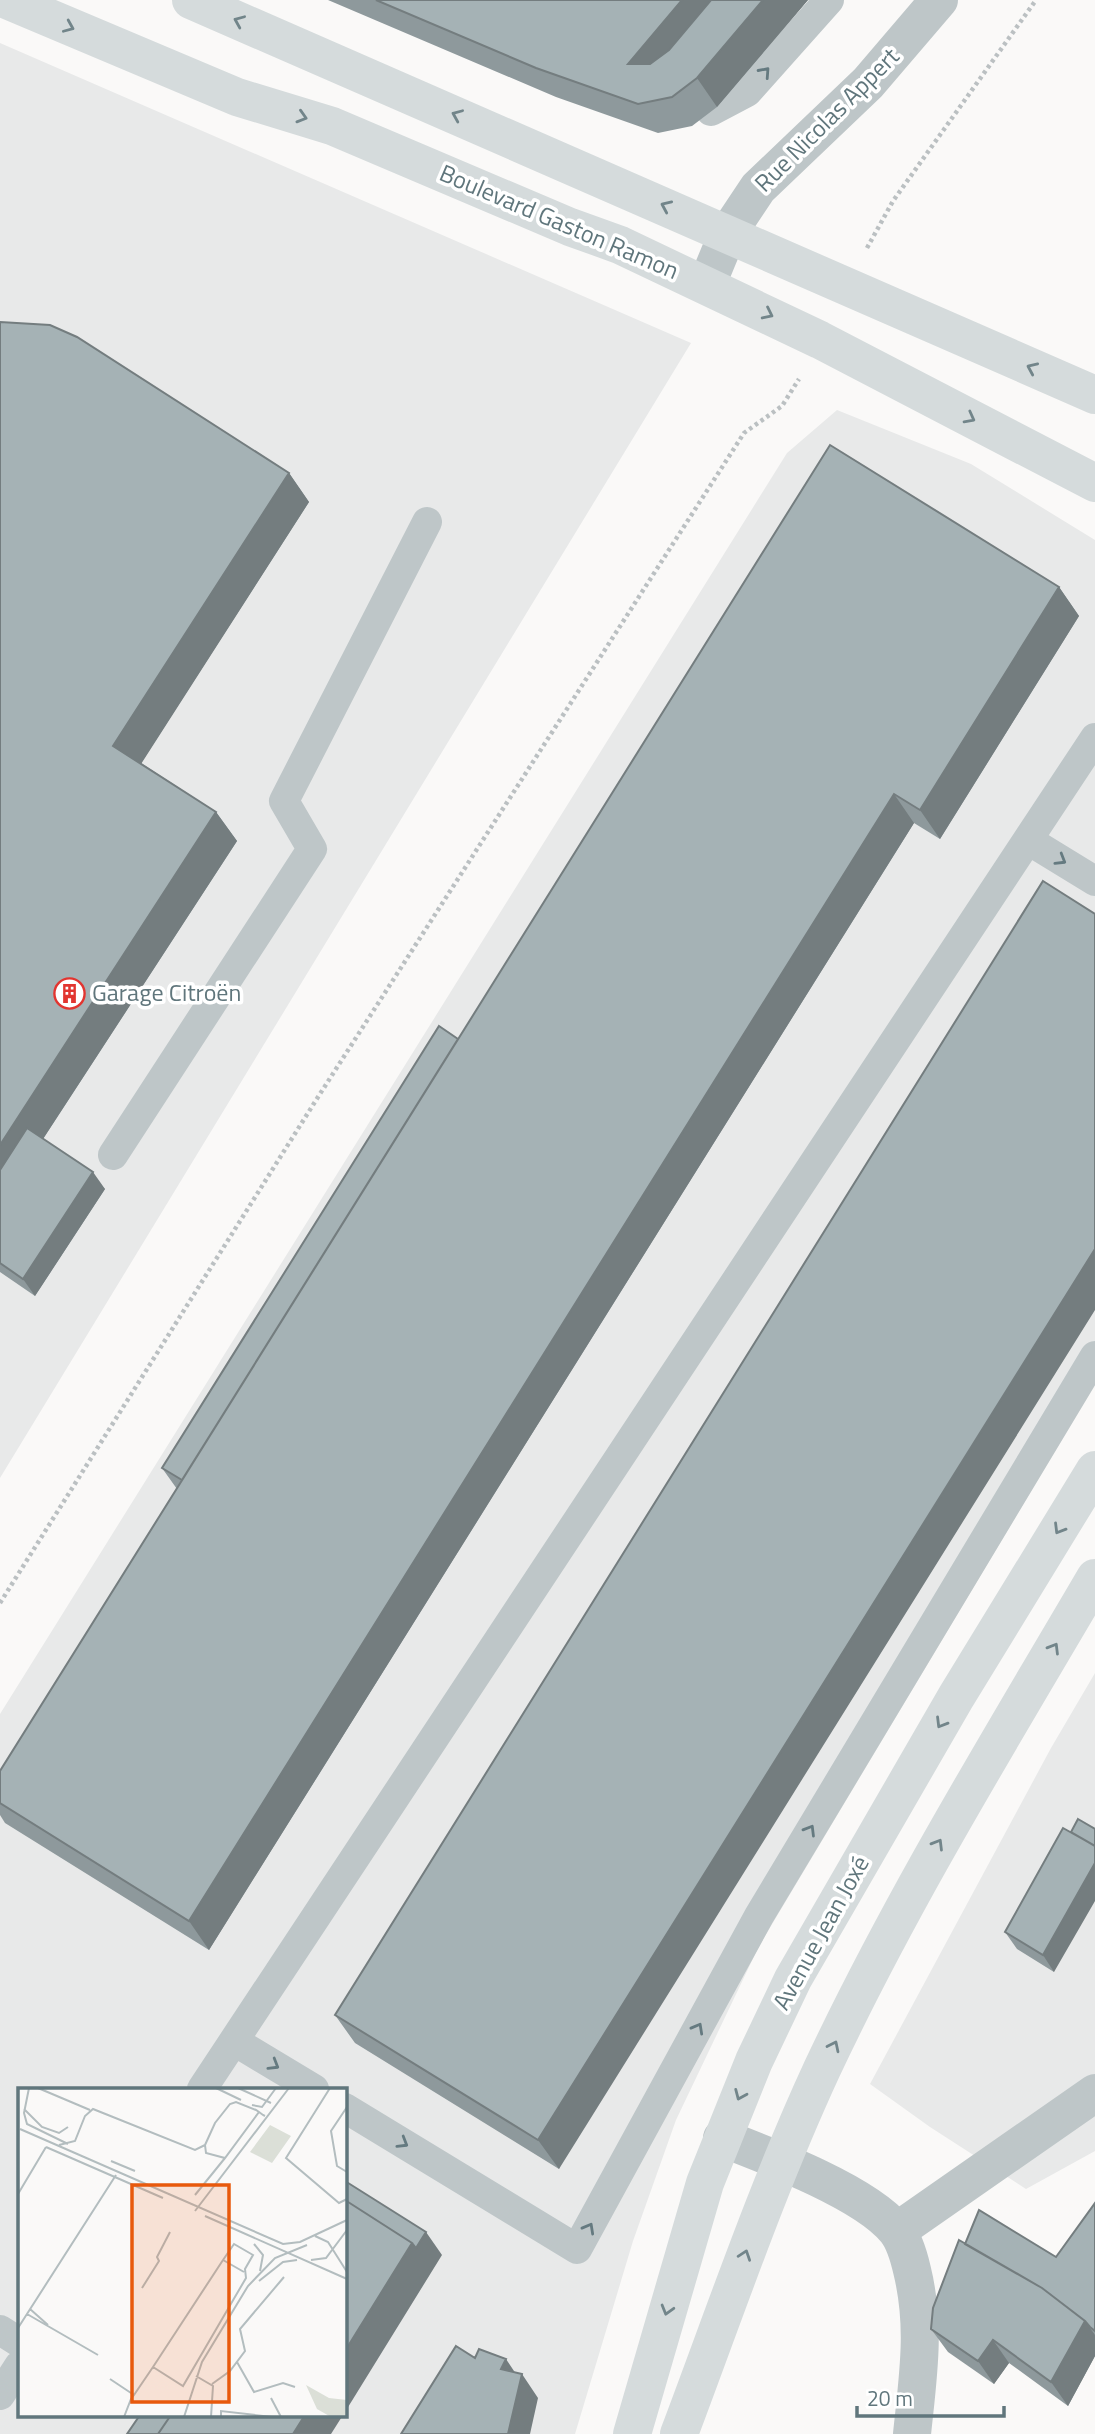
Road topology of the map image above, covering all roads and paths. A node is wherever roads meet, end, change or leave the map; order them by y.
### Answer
1 (6, 0) edge
2 (191, 0) edge
3 (829, 0) edge
4 (939, 0) edge
5 (1035, 0) edge
6 (711, 111) dead end
7 (729, 233) junction
8 (862, 256) dead end
9 (707, 284) junction
10 (803, 373) dead end
11 (1095, 395) edge
12 (1095, 483) edge
13 (427, 522) dead end
14 (1095, 738) edge
15 (1028, 839) junction
16 (1095, 881) edge
17 (113, 1155) dead end
18 (1095, 1356) edge
19 (1095, 1471) edge
20 (1095, 1578) edge
21 (0, 1603) edge
22 (234, 2041) junction
23 (203, 2088) edge
24 (312, 2088) edge
25 (1095, 2093) edge
26 (346, 2109) edge
27 (722, 2138) junction
28 (781, 2161) junction
29 (897, 2231) junction
30 (0, 2330) edge
31 (18, 2341) edge
32 (18, 2368) edge
33 (0, 2395) edge
34 (632, 2434) edge
35 (679, 2434) edge
36 (912, 2434) edge

1 -> 9 main road, Boulevard Gaston Ramon
7 -> 2 main road
6 -> 3 lane
4 - 7 street, Rue Nicolas Appert
5 - 8 path
7 - 9 street, Rue Nicolas Appert
11 -> 7 main road
9 -> 12 main road, Boulevard Gaston Ramon
10 - 21 path
13 - 17 lane
14 - 15 lane
15 -> 16 lane
15 - 22 lane
26 -> 18 lane
19 -> 27 main road, Avenue Jean Joxé
28 -> 20 main road
22 - 23 lane
22 -> 24 lane
25 - 29 street
27 - 28 street
27 -> 34 main road, Avenue Jean Joxé
28 - 29 street
35 -> 28 main road
29 - 36 street
30 - 31 lane
32 - 33 lane

